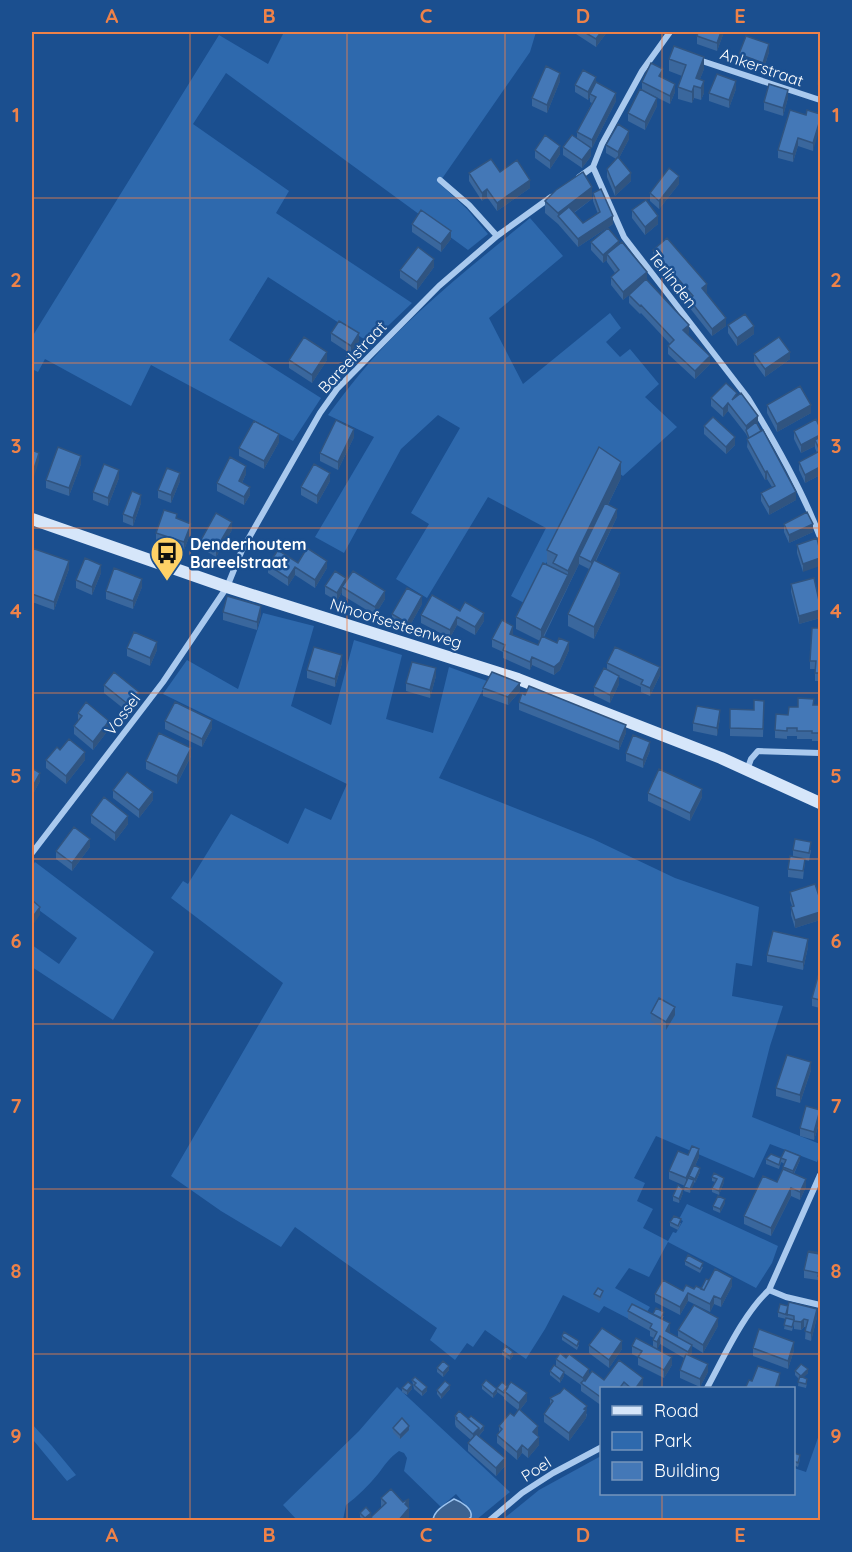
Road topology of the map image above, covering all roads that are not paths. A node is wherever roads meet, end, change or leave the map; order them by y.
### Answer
1 (670, 32) edge
2 (686, 55) edge
3 (820, 100) edge
4 (593, 168) junction
5 (440, 180) dead end
6 (574, 181) edge
7 (554, 195) edge
8 (497, 236) junction
9 (32, 519) edge
10 (820, 537) edge
11 (227, 587) junction
12 (820, 753) edge
13 (747, 770) junction
14 (820, 803) edge
15 (32, 853) edge
16 (820, 1175) edge
17 (769, 1290) junction
18 (820, 1305) edge
19 (708, 1387) edge
20 (600, 1448) edge
21 (490, 1521) edge

1 - 4 street
2 - 3 street, Ankerstraat
4 - 6 street
4 - 10 street, Terlinden
5 - 8 street
7 - 8 street, Bareelstraat
8 - 11 street, Bareelstraat
9 - 11 street, Ninoofsesteenweg
11 - 13 street, Ninoofsesteenweg
11 - 15 street, Vossel
12 - 13 street
13 - 14 street, Ninoofsesteenweg
16 - 17 street
17 - 18 street
17 - 19 street
20 - 21 street, Poel

